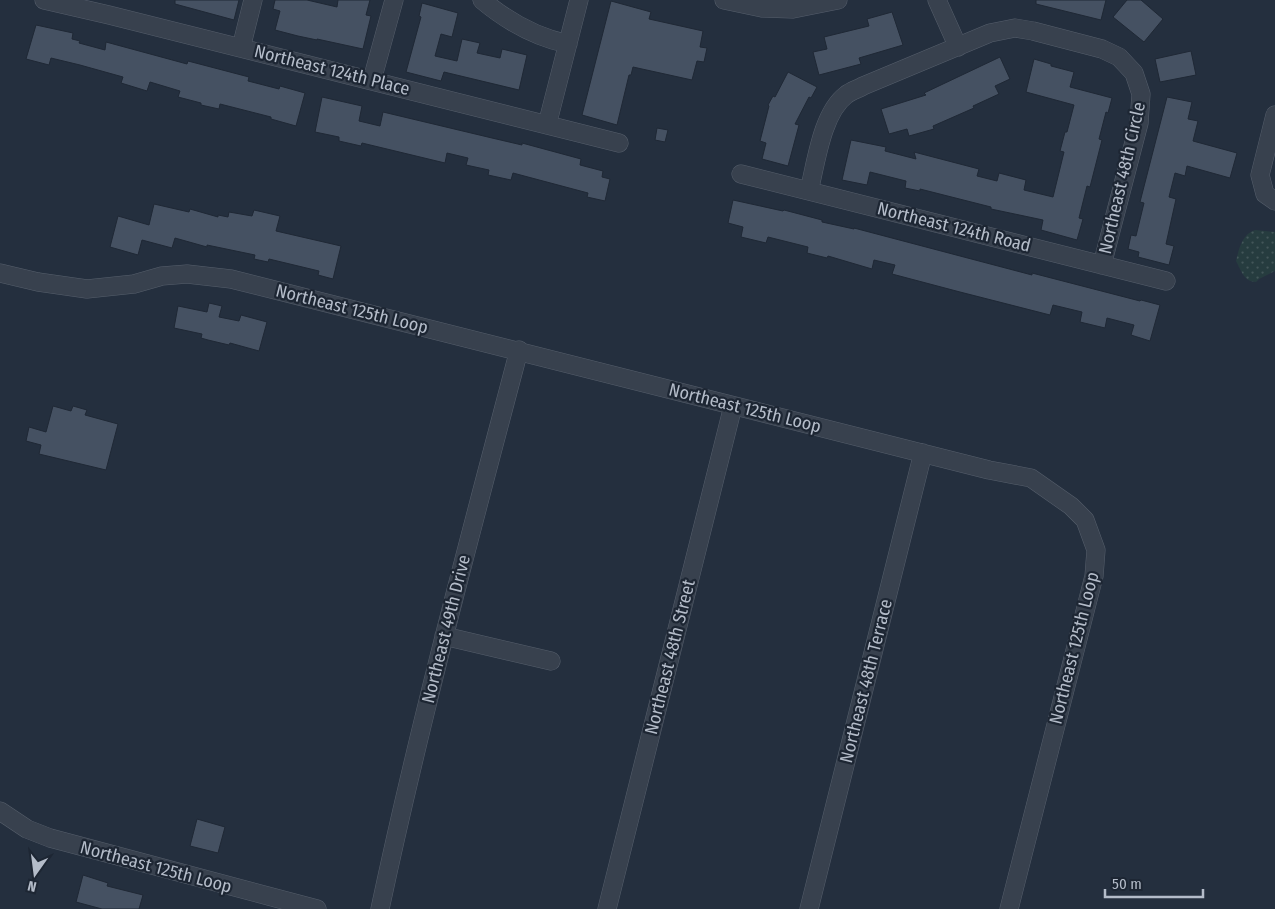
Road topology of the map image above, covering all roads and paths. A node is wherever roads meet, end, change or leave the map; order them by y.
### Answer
1 (44, 0) edge
2 (253, 0) edge
3 (394, 0) edge
4 (482, 0) edge
5 (579, 0) edge
6 (724, 0) edge
7 (838, 0) edge
8 (938, 0) edge
9 (111, 7) edge
10 (568, 44) junction
11 (958, 47) junction
12 (241, 48) junction
13 (372, 80) junction
14 (1275, 115) edge
15 (547, 125) junction
16 (619, 143) dead end
17 (741, 174) dead end
18 (809, 191) junction
19 (1275, 201) edge
20 (1102, 265) junction
21 (0, 273) edge
22 (1166, 281) dead end
23 (519, 350) junction
24 (733, 406) junction
25 (923, 453) junction
26 (444, 636) junction
27 (551, 661) dead end
28 (0, 811) edge
29 (316, 909) edge
30 (380, 909) edge
31 (607, 909) edge
32 (809, 909) edge
33 (1009, 909) edge

1 - 9 street, Northeast 124th Place
2 - 12 street
3 - 13 street
4 - 10 street
5 - 10 street
6 - 7 street
8 - 11 street
9 - 12 street, Northeast 124th Place
10 - 15 street
11 - 18 street, Northeast 48th Circle
11 - 20 street, Northeast 48th Circle
12 - 13 street, Northeast 124th Place
13 - 15 street, Northeast 124th Place
14 - 19 street
15 - 16 street, Northeast 124th Place
17 - 18 street, Northeast 124th Road
18 - 20 street, Northeast 124th Road
20 - 22 street, Northeast 124th Road
21 - 23 street, Northeast 125th Loop
23 - 24 street, Northeast 125th Loop
23 - 26 street, Northeast 49th Drive
24 - 25 street, Northeast 125th Loop
24 - 31 street, Northeast 48th Street
25 - 32 street, Northeast 48th Terrace
25 - 33 street, Northeast 125th Loop
26 - 27 street
26 - 30 street, Northeast 49th Drive
28 - 29 street, Northeast 125th Loop

